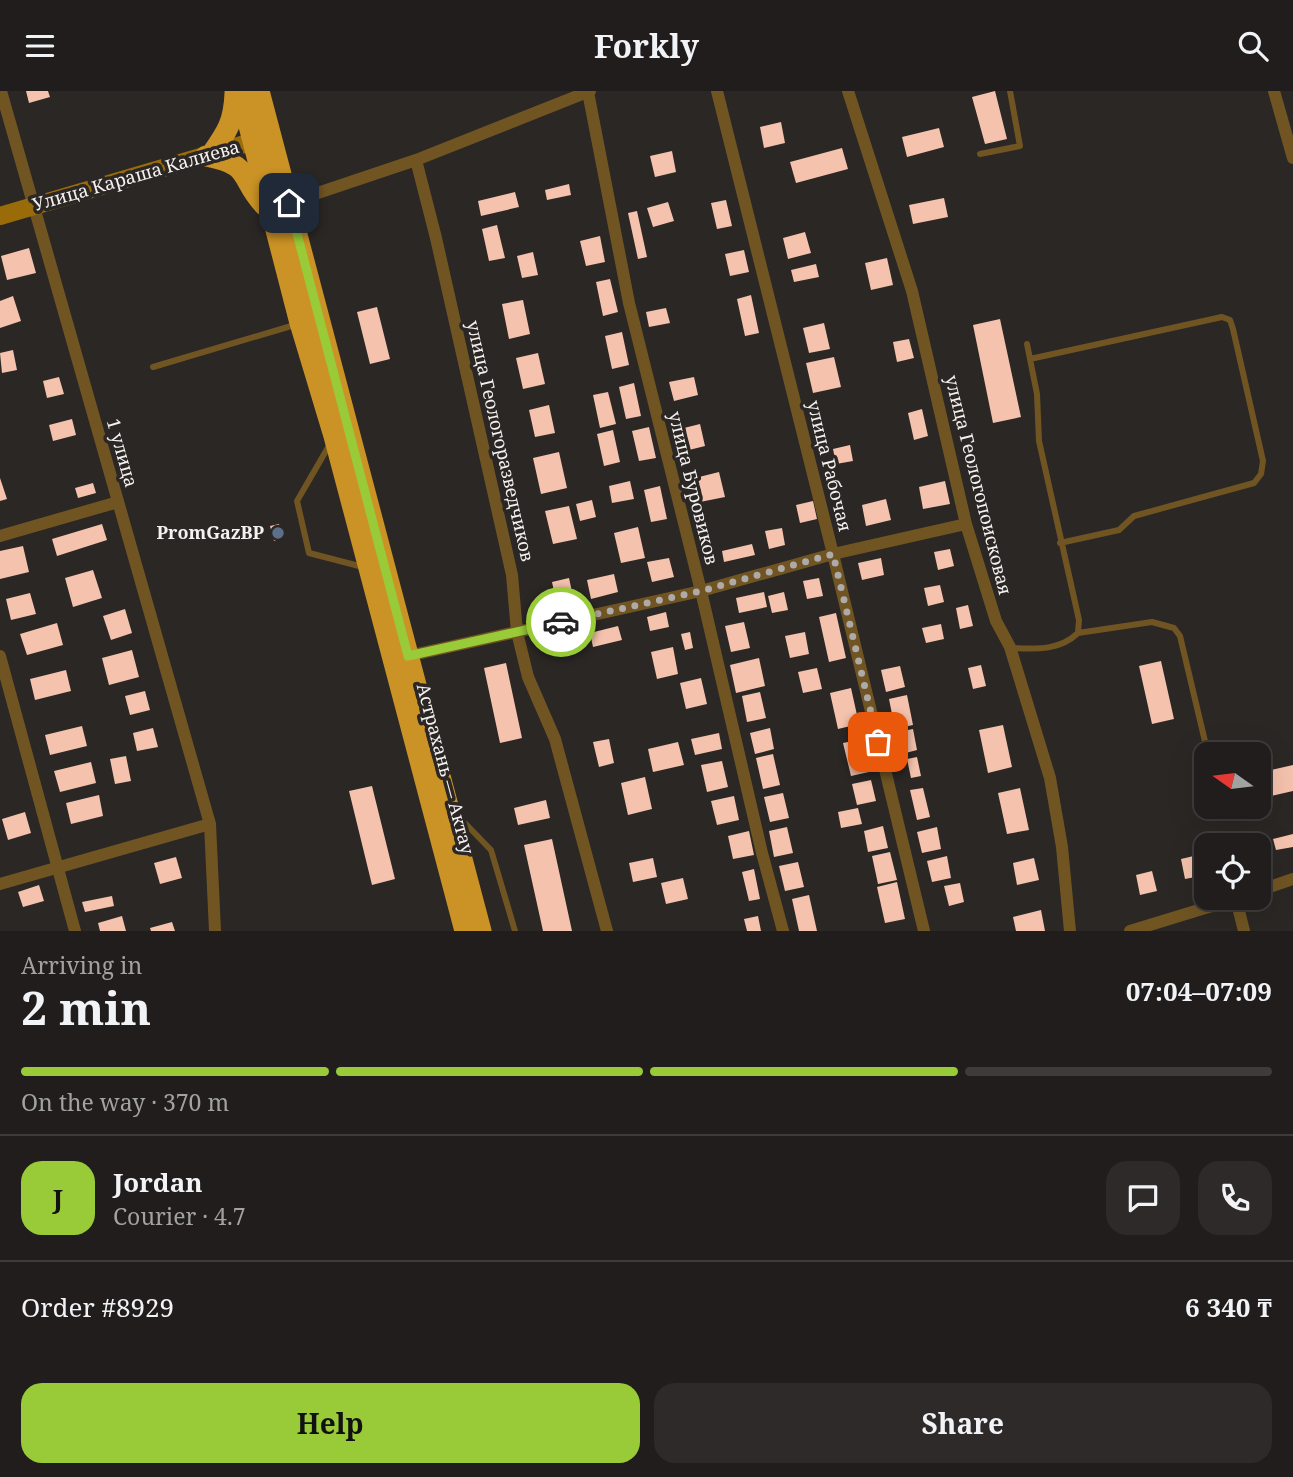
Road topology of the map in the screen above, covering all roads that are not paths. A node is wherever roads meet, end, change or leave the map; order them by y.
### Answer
1 (1, 91) edge
2 (238, 91) edge
3 (259, 91) edge
4 (589, 91) edge
5 (717, 91) edge
6 (848, 91) edge
7 (1010, 91) edge
8 (1274, 91) edge
9 (262, 139) junction
10 (981, 154) dead end
11 (208, 156) junction
12 (1293, 158) edge
13 (416, 160) junction
14 (33, 206) junction
15 (281, 206) junction
16 (0, 216) edge
17 (300, 323) junction
18 (1027, 344) dead end
19 (1030, 359) junction
20 (153, 367) dead end
21 (334, 436) junction
22 (118, 502) junction
23 (966, 524) junction
24 (0, 536) edge
25 (1060, 543) junction
26 (833, 554) junction
27 (369, 569) junction
28 (701, 591) junction
29 (517, 632) junction
30 (1078, 633) junction
31 (1010, 647) junction
32 (0, 656) edge
33 (408, 656) junction
34 (1205, 742) edge
35 (448, 806) junction
36 (210, 824) junction
37 (57, 869) junction
38 (1293, 879) edge
39 (0, 884) edge
40 (1271, 887) edge
41 (1198, 910) edge
42 (1240, 910) edge
43 (75, 931) edge
44 (215, 931) edge
45 (465, 931) edge
46 (481, 931) edge
47 (515, 931) edge
48 (607, 931) edge
49 (783, 931) edge
50 (924, 931) edge
51 (1070, 931) edge
52 (1130, 931) edge
53 (1244, 931) edge

1 - 14 street, 1 улица
2 - 9 highway, Астрахань — Актау
2 - 11 highway
3 - 9 highway, Астрахань — Актау
4 - 13 street
4 - 28 street, улица Буровиков
5 - 26 street, улица Рабочая
6 - 23 street, улица Геологопоисковая
7 - 10 lane
8 - 12 street
9 - 11 street, Улица Караша Калиева
9 - 15 highway, Астрахань — Актау
11 - 14 street, Улица Караша Калиева
11 - 15 highway
13 - 15 street
13 - 29 street, улица Геологоразведчиков
14 - 16 street, Улица Караша Калиева
14 - 22 street, 1 улица
15 - 17 highway, Астрахань — Актау
15 - 33 highway, Астрахань — Актау
17 - 20 lane
17 - 21 highway, Астрахань — Актау
18 - 19 lane
19 - 25 lane
19 - 25 lane
21 - 27 highway, Астрахань — Актау
21 - 27 lane
22 - 24 street
22 - 36 street, 1 улица
23 - 26 street
23 - 31 street, улица Геологопоисковая
25 - 30 lane
26 - 28 street
26 - 50 street, улица Рабочая
27 - 45 highway, Астрахань — Актау
28 - 29 street
28 - 49 street, улица Буровиков
29 - 33 street
29 - 48 street, улица Геологоразведчиков
30 - 31 lane
30 - 34 lane
31 - 51 street, улица Геологопоисковая
32 - 37 street
33 - 35 highway, Астрахань — Актау
35 - 46 highway, Астрахань — Актау
35 - 47 lane
36 - 37 street
36 - 44 street, 1 улица
37 - 39 street
37 - 43 street
38 - 40 street
41 - 52 street
42 - 53 street

